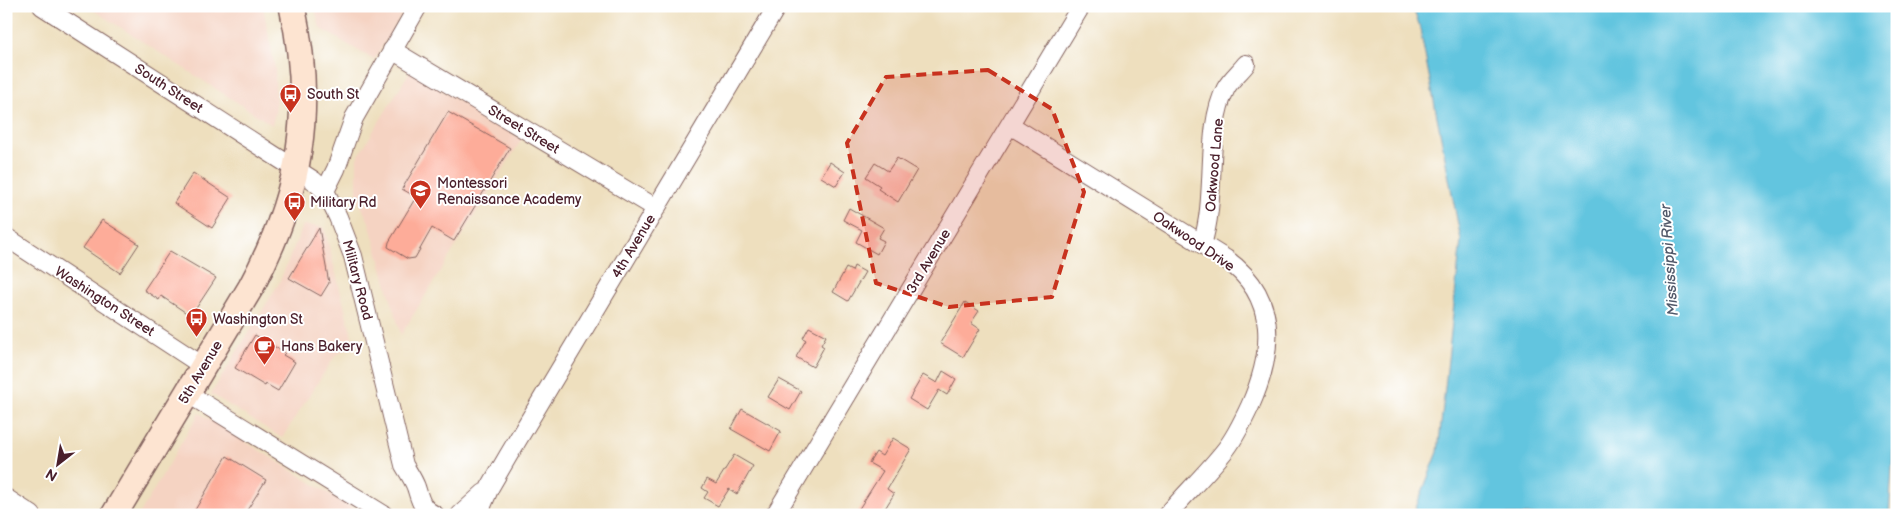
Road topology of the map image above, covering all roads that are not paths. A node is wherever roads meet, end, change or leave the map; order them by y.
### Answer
1 (42, 6) edge
2 (292, 6) edge
3 (418, 6) edge
4 (777, 6) edge
5 (1081, 6) edge
6 (392, 50) junction
7 (1246, 64) dead end
8 (1010, 125) junction
9 (297, 168) junction
10 (325, 191) junction
11 (656, 208) junction
12 (6, 237) edge
13 (1202, 244) junction
14 (203, 366) junction
15 (187, 393) junction
16 (404, 465) junction
17 (490, 488) junction
18 (6, 498) edge
19 (32, 515) edge
20 (114, 515) edge
21 (384, 515) edge
22 (413, 515) edge
23 (435, 515) edge
24 (460, 515) edge
25 (478, 515) edge
26 (775, 515) edge
27 (1167, 515) edge

1 - 9 street, South Street
2 - 9 main road, 5th Avenue
3 - 6 street
4 - 11 street, 4th Avenue
5 - 8 street, 3rd Avenue
6 - 10 street
6 - 11 street, Street Street
7 - 13 street, Oakwood Lane
8 - 13 street, Oakwood Drive
8 - 26 street, 3rd Avenue
9 - 10 street, Military Road
9 - 14 main road, 5th Avenue
10 - 16 street, Military Road
11 - 17 street, 4th Avenue
12 - 14 street, Washington Street
13 - 27 street, Oakwood Drive
14 - 15 main road, 5th Avenue
15 - 20 main road, 5th Avenue
15 - 21 street
16 - 22 street, Military Road
16 - 23 street, Military Road
17 - 24 street, 4th Avenue
17 - 25 street, 4th Avenue
18 - 19 street

